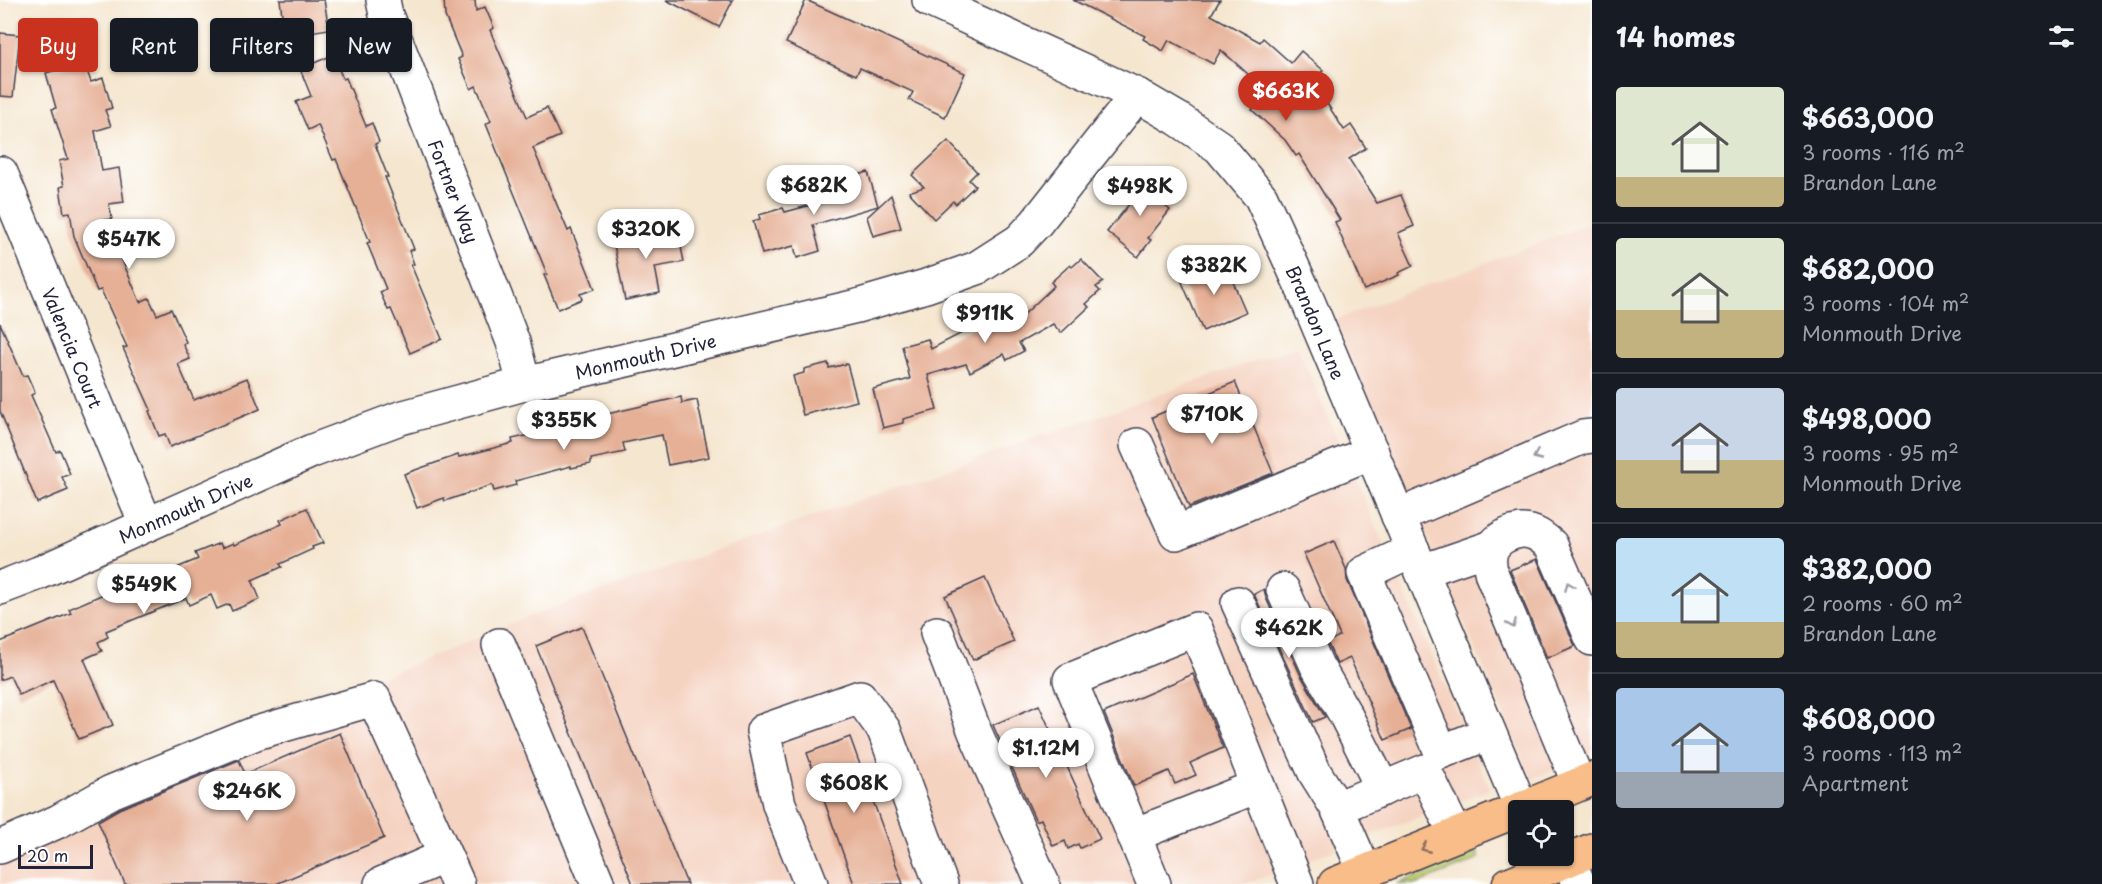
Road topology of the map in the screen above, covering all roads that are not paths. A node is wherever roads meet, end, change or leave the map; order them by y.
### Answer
1 (383, 0) edge
2 (929, 0) edge
3 (1137, 95) junction
4 (1, 173) edge
5 (524, 384) junction
6 (1592, 436) edge
7 (1137, 445) dead end
8 (1372, 452) junction
9 (1398, 516) junction
10 (146, 524) junction
11 (1492, 547) junction
12 (1417, 560) junction
13 (0, 588) edge
14 (1283, 590) dead end
15 (1238, 603) dead end
16 (937, 633) dead end
17 (1592, 639) edge
18 (499, 645) dead end
19 (1459, 661) junction
20 (1411, 682) junction
21 (1489, 733) junction
22 (1433, 761) junction
23 (1586, 782) edge
24 (1258, 786) junction
25 (1383, 789) junction
26 (1516, 800) edge
27 (1544, 800) edge
28 (1338, 808) junction
29 (1508, 815) edge
30 (1134, 834) junction
31 (1456, 835) junction
32 (0, 847) edge
33 (1562, 867) edge
34 (451, 870) edge
35 (1365, 872) junction
36 (381, 884) edge
37 (598, 884) edge
38 (811, 884) edge
39 (941, 884) edge
40 (1043, 884) edge
41 (1154, 884) edge
42 (1298, 884) edge
43 (1335, 884) edge
44 (1509, 884) edge

1 - 5 street, Fortner Way
2 - 3 street, Brandon Lane
3 - 5 street, Monmouth Drive
3 - 8 street, Brandon Lane
4 - 10 street, Valencia Court
5 - 10 street, Monmouth Drive
6 -> 9 street
7 - 8 street
8 - 9 street, Brandon Lane
9 - 12 street, Brandon Lane
10 - 13 street, Monmouth Drive
11 - 12 street
17 -> 11 street
11 -> 23 street
12 - 19 street, Brandon Lane
12 - 20 street
14 - 25 street
15 - 28 street
16 - 40 street
18 - 37 street
19 - 20 street
19 - 21 street, Brandon Lane
20 - 22 street
21 - 22 street
21 - 26 street, Brandon Lane
22 - 25 street
22 - 31 street
23 - 27 main road
24 - 30 street
24 - 30 street
24 - 42 street
25 - 28 street
28 - 35 street
29 - 31 main road
30 - 41 street
31 -> 35 main road
32 - 34 street
33 - 44 main road
34 - 36 street
35 - 43 main road
38 - 39 street

